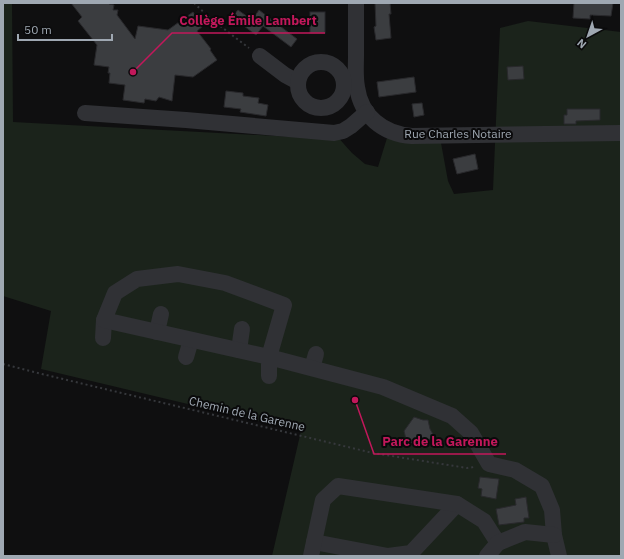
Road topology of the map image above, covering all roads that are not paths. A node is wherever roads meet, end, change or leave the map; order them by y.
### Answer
1 (356, 3) edge
2 (260, 56) road end
3 (298, 82) junction
4 (351, 88) junction
5 (367, 112) junction
6 (85, 113) dead end
7 (621, 133) edge
8 (161, 314) dead end
9 (104, 320) junction
10 (242, 329) dead end
11 (157, 332) junction
12 (102, 338) dead end
13 (191, 340) junction
14 (239, 350) junction
15 (186, 357) dead end
16 (269, 357) junction
17 (269, 376) dead end
18 (457, 504) junction
19 (554, 535) junction
20 (498, 543) junction
21 (312, 549) edge
22 (487, 556) edge
23 (559, 556) edge

1 - 4 street, Rue Charles Notaire
2 - 3 street
3 - 4 street
3 - 4 street
4 - 5 street, Rue Charles Notaire
5 - 6 street
5 - 7 street, Rue Charles Notaire
8 - 11 street
9 - 11 street
9 - 12 street
9 - 16 street
10 - 14 street
11 - 13 street
13 - 14 street
13 - 15 street
14 - 16 street
16 - 17 street
16 - 19 street
18 - 20 street
18 - 21 street
18 - 21 street
19 - 20 street
19 - 23 street
20 - 22 street

